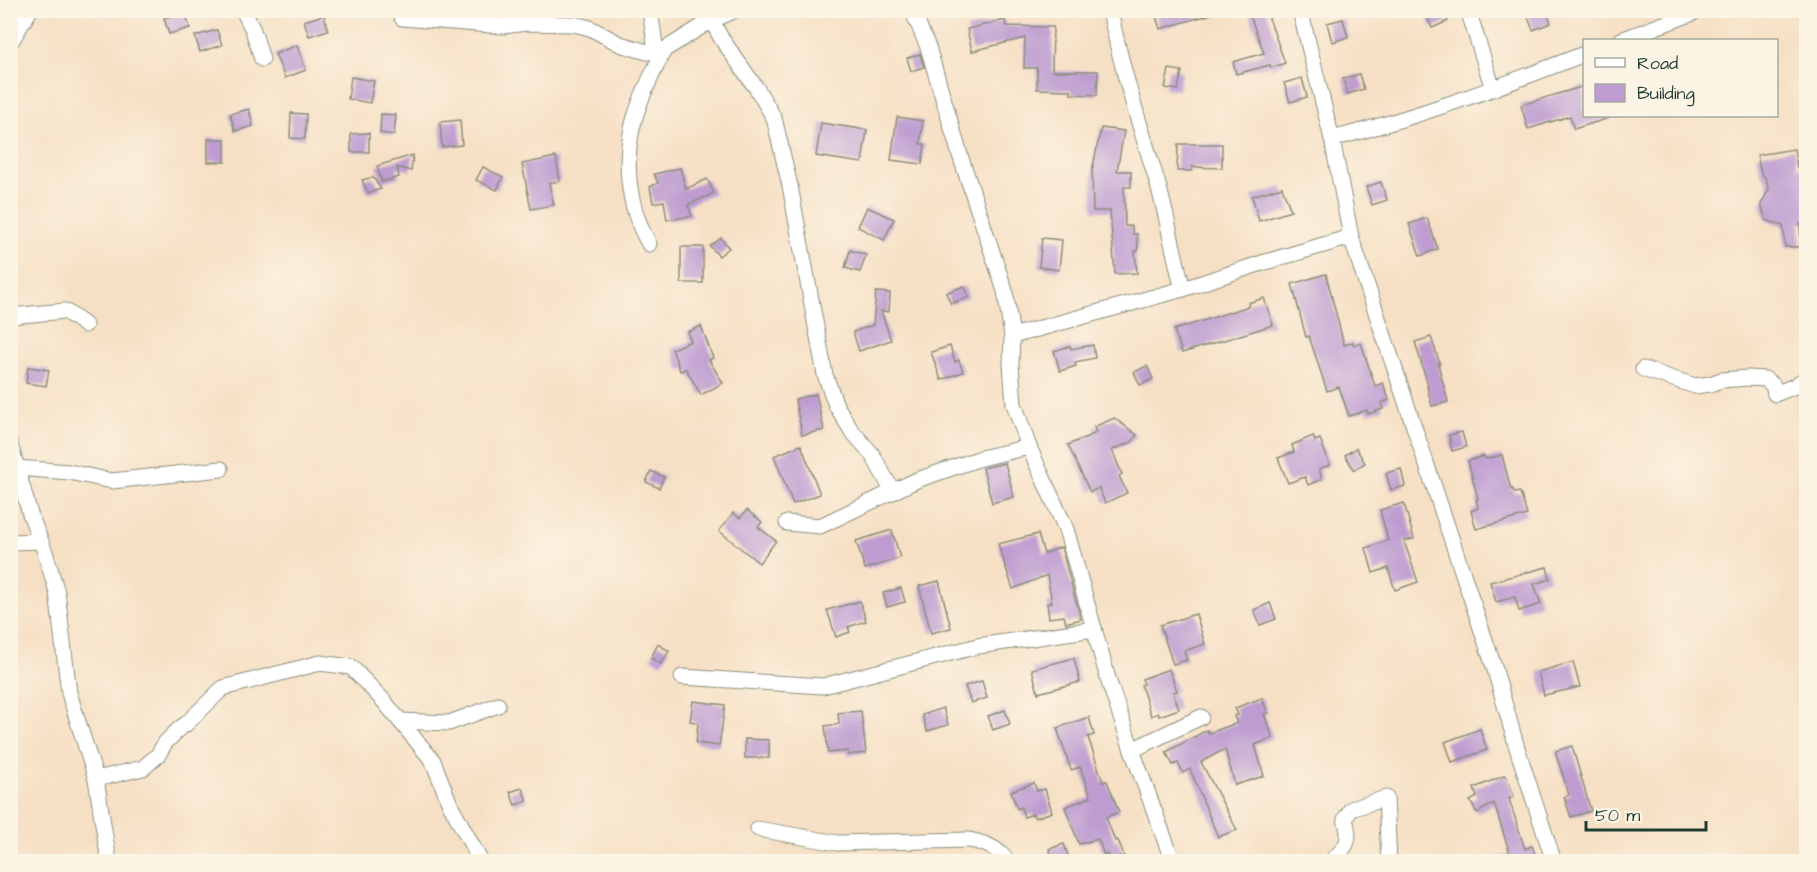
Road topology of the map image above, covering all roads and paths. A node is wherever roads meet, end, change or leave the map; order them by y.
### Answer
1 (243, 10) edge
2 (650, 10) edge
3 (735, 10) edge
4 (912, 10) edge
5 (1110, 10) edge
6 (1300, 10) edge
7 (1468, 10) edge
8 (1691, 10) edge
9 (21, 18) edge
10 (402, 18) dead end
11 (712, 20) junction
12 (1624, 39) edge
13 (10, 43) edge
14 (660, 50) junction
15 (1583, 54) edge
16 (261, 59) dead end
17 (1493, 89) junction
18 (1332, 139) junction
19 (1351, 237) junction
20 (649, 244) dead end
21 (1183, 289) junction
22 (10, 316) edge
23 (85, 325) dead end
24 (1012, 336) junction
25 (1643, 369) dead end
26 (1806, 378) edge
27 (10, 444) edge
28 (1029, 447) junction
29 (17, 468) junction
30 (221, 469) dead end
31 (893, 492) junction
32 (787, 523) dead end
33 (41, 541) junction
34 (10, 542) edge
35 (1094, 629) junction
36 (682, 677) dead end
37 (498, 705) dead end
38 (1201, 717) dead end
39 (400, 721) junction
40 (1132, 750) junction
41 (96, 779) junction
42 (758, 829) dead end
43 (109, 861) edge
44 (481, 861) edge
45 (1008, 861) edge
46 (1173, 861) edge
47 (1330, 861) edge
48 (1389, 861) edge
49 (1554, 861) edge

1 - 16 street
2 - 14 street
3 - 11 street
4 - 24 street
5 - 21 street
6 - 18 street
7 - 17 street
8 - 12 street
9 - 13 street
10 - 14 street
11 - 14 street
11 - 31 street
14 - 20 street
15 - 17 street
17 - 18 street
18 - 19 street
19 - 21 street
19 - 49 street
21 - 24 street
22 - 23 street
24 - 28 street
25 - 26 street
27 - 29 street
28 - 31 street
28 - 35 street
29 - 30 street
29 - 33 street
31 - 32 street
33 - 34 street
33 - 41 street
35 - 36 street
35 - 40 street
37 - 39 street
38 - 40 street
39 - 41 street
39 - 44 street
40 - 46 street
41 - 43 street
42 - 45 street
47 - 48 street

